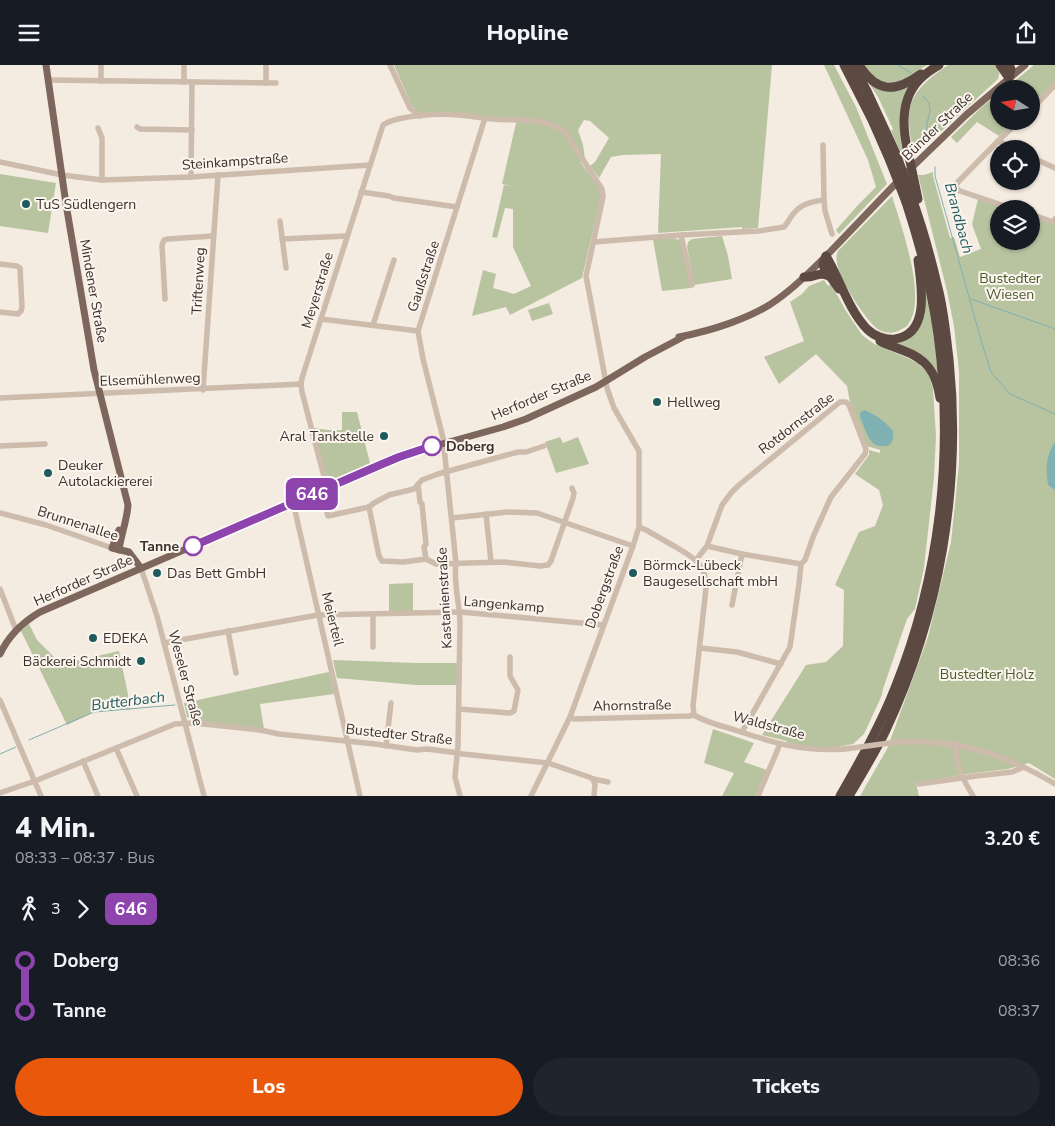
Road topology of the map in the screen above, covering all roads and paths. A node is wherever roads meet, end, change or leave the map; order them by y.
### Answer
1 (46, 65) edge
2 (101, 65) edge
3 (184, 65) edge
4 (266, 65) edge
5 (390, 65) edge
6 (844, 65) edge
7 (853, 65) edge
8 (859, 65) edge
9 (933, 65) edge
10 (939, 65) edge
11 (1000, 65) edge
12 (1009, 65) edge
13 (1025, 65) edge
14 (1009, 78) junction
15 (48, 80) junction
16 (101, 81) junction
17 (184, 82) junction
18 (192, 82) junction
19 (266, 83) junction
20 (276, 83) dead end
21 (1055, 85) edge
22 (1040, 101) edge
23 (410, 108) junction
24 (420, 116) junction
25 (406, 117) junction
26 (485, 118) junction
27 (137, 127) dead end
28 (98, 128) dead end
29 (192, 130) junction
30 (1010, 130) edge
31 (999, 140) edge
32 (823, 145) dead end
33 (990, 149) edge
34 (893, 158) junction
35 (1040, 161) edge
36 (0, 162) edge
37 (370, 165) junction
38 (1055, 167) edge
39 (62, 175) junction
40 (218, 175) junction
41 (191, 177) junction
42 (102, 180) junction
43 (891, 189) joint
44 (361, 192) junction
45 (824, 200) junction
46 (913, 201) junction
47 (990, 201) edge
48 (458, 207) junction
49 (1040, 217) edge
50 (1054, 220) edge
51 (280, 221) dead end
52 (832, 234) dead end
53 (681, 235) junction
54 (213, 236) junction
55 (347, 236) junction
56 (282, 239) junction
57 (594, 242) junction
58 (826, 256) junction
59 (394, 260) dead end
60 (0, 264) edge
61 (286, 268) dead end
62 (829, 276) junction
63 (804, 277) junction
64 (692, 285) dead end
65 (165, 299) dead end
66 (0, 312) edge
67 (321, 319) junction
68 (373, 325) junction
69 (418, 331) junction
70 (606, 381) junction
71 (302, 384) junction
72 (203, 389) junction
73 (100, 394) junction
74 (0, 398) edge
75 (945, 439) junction
76 (444, 443) junction
77 (46, 444) dead end
78 (544, 445) dead end
79 (0, 446) edge
80 (447, 472) junction
81 (418, 484) junction
82 (572, 488) dead end
83 (324, 489) junction
84 (293, 503) junction
85 (369, 507) junction
86 (0, 513) edge
87 (486, 514) junction
88 (452, 518) junction
89 (565, 522) junction
90 (639, 527) junction
91 (633, 546) junction
92 (707, 546) junction
93 (115, 549) junction
94 (742, 554) junction
95 (426, 559) junction
96 (696, 560) junction
97 (491, 562) junction
98 (456, 563) junction
99 (801, 564) junction
100 (142, 568) junction
101 (0, 589) edge
102 (732, 605) dead end
103 (460, 612) junction
104 (373, 614) junction
105 (318, 615) junction
106 (604, 625) junction
107 (16, 630) junction
108 (228, 631) junction
109 (164, 643) junction
110 (373, 647) dead end
111 (700, 647) junction
112 (0, 653) edge
113 (510, 657) dead end
114 (780, 664) junction
115 (236, 673) dead end
116 (0, 701) edge
117 (391, 703) dead end
118 (458, 709) junction
119 (694, 715) junction
120 (570, 717) junction
121 (185, 723) junction
122 (742, 732) junction
123 (347, 741) junction
124 (780, 744) junction
125 (955, 744) junction
126 (386, 746) junction
127 (116, 748) junction
128 (458, 752) junction
129 (83, 761) junction
130 (548, 763) junction
131 (1024, 767) junction
132 (962, 778) junction
133 (593, 779) junction
134 (35, 781) junction
135 (608, 782) dead end
136 (920, 784) dead end
137 (1055, 784) edge
138 (0, 793) edge
139 (41, 796) edge
140 (98, 796) edge
141 (136, 796) edge
142 (204, 796) edge
143 (360, 796) edge
144 (460, 796) edge
145 (531, 796) edge
146 (594, 796) edge
147 (758, 796) edge
148 (840, 796) edge
149 (849, 796) edge
150 (973, 796) edge

1 - 15 main road, Mindener Straße
2 - 16 street
3 - 17 street
4 - 19 street
5 - 23 street
6 - 34 highway
7 - 34 highway
8 - 9 highway
10 - 46 highway, bridge
11 - 14 highway
12 - 14 highway
13 - 14 main road, Bünder Straße
14 - 43 main road, Bünder Straße
15 - 16 street
15 - 39 main road, Mindener Straße
16 - 17 street
17 - 18 street
18 - 19 street
18 - 29 street
19 - 20 street
21 - 22 street
23 - 24 street
23 - 25 street
24 - 25 street, Meyerstraße
24 - 26 street, Meyerstraße
25 - 37 street, Meyerstraße
26 - 48 street, Gaußstraße
26 - 57 street, Meyerstraße
27 - 29 street
28 - 42 street
29 - 41 street
30 - 31 street
32 - 45 street
33 - 47 street
34 - 46 highway, bridge
35 - 38 street
36 - 39 street, Steinkampstraße
37 - 40 street, Steinkampstraße
37 - 44 street, Meyerstraße
39 - 42 street, Steinkampstraße
39 - 73 main road, Mindener Straße
40 - 41 street, Steinkampstraße
40 - 54 street, Triftenweg
41 - 42 street, Steinkampstraße
43 - 58 main road, Herforder Straße
44 - 48 street
44 - 55 street, Meyerstraße
45 - 52 street
45 - 53 street
46 - 58 highway
46 - 75 highway
46 - 149 highway
48 - 69 street, Gaußstraße
49 - 50 street
51 - 56 street
53 - 57 street
53 - 64 street
54 - 65 street
54 - 72 street, Triftenweg
55 - 56 street
55 - 67 street, Meyerstraße
56 - 61 street
57 - 70 street, Dobergstraße
58 - 62 highway
58 - 63 main road, Herforder Straße
59 - 68 street
60 - 66 street
62 - 63 highway
62 - 75 highway
63 - 70 main road, Herforder Straße
67 - 68 street
67 - 71 street, Meyerstraße
68 - 69 street
69 - 76 street, Gaußstraße
70 - 76 main road, Herforder Straße
70 - 90 street, Dobergstraße
71 - 72 street, Elsemühlenweg
71 - 83 street, Meyerstraße
72 - 73 street, Elsemühlenweg
73 - 74 street, Elsemühlenweg
73 - 93 main road, Mindener Straße
75 - 148 highway
76 - 80 street, Kastanienstraße
76 - 83 main road, Herforder Straße
77 - 79 street
78 - 80 street
80 - 81 street
80 - 88 street, Kastanienstraße
81 - 85 street
81 - 95 street
82 - 89 street
83 - 84 main road, Herforder Straße
83 - 85 street, Meyerstraße
84 - 100 main road, Herforder Straße
84 - 105 street, Meierteil
85 - 95 street
86 - 93 street, Brunnenallee
87 - 88 street
87 - 89 street
87 - 97 street
88 - 98 street, Kastanienstraße
89 - 91 street
89 - 97 street
90 - 91 street, Dobergstraße
90 - 96 street
91 - 106 street, Dobergstraße
92 - 94 street
92 - 96 street, Rotdornstraße
92 - 99 street, Rotdornstraße
93 - 100 main road, Brunnenallee
94 - 99 street
94 - 102 street
95 - 98 street
96 - 111 street
97 - 98 street
98 - 103 street, Kastanienstraße
99 - 114 street
100 - 107 main road, Herforder Straße
100 - 109 street, Weseler Straße
101 - 107 street
103 - 104 street, Langenkamp
103 - 106 street, Langenkamp
103 - 118 street, Kastanienstraße
104 - 105 street, Langenkamp
104 - 110 street
105 - 108 street, Langenkamp
105 - 123 street, Meierteil
106 - 120 street, Dobergstraße
107 - 112 main road, Herforder Straße
108 - 109 street, Langenkamp
108 - 115 street
109 - 121 street, Weseler Straße
111 - 114 street
111 - 119 street
113 - 118 street
114 - 122 street
116 - 134 street
117 - 126 street
118 - 128 street, Kastanienstraße
119 - 120 street, Ahornstraße
119 - 122 street, Waldstraße
120 - 130 street, Dobergstraße
121 - 123 street, Bustedter Straße
121 - 127 street, Bustedter Straße
121 - 142 street, Weseler Straße
122 - 124 street, Waldstraße
123 - 126 street, Bustedter Straße
123 - 143 street, Meierteil
124 - 125 street, Waldstraße, bridge
124 - 147 street
125 - 131 street, Waldstraße
125 - 132 street
126 - 128 street, Bustedter Straße
127 - 129 street, Bustedter Straße
127 - 141 street
128 - 130 street, Bustedter Straße
128 - 144 street, Kastanienstraße
129 - 134 street, Bustedter Straße
129 - 140 street
130 - 133 street, Bustedter Straße
130 - 145 street, Dobergstraße
131 - 132 street
131 - 137 street, Waldstraße
132 - 136 street
132 - 150 street
133 - 135 street, Bustedter Straße
133 - 146 street
134 - 138 street, Bustedter Straße
134 - 139 street

